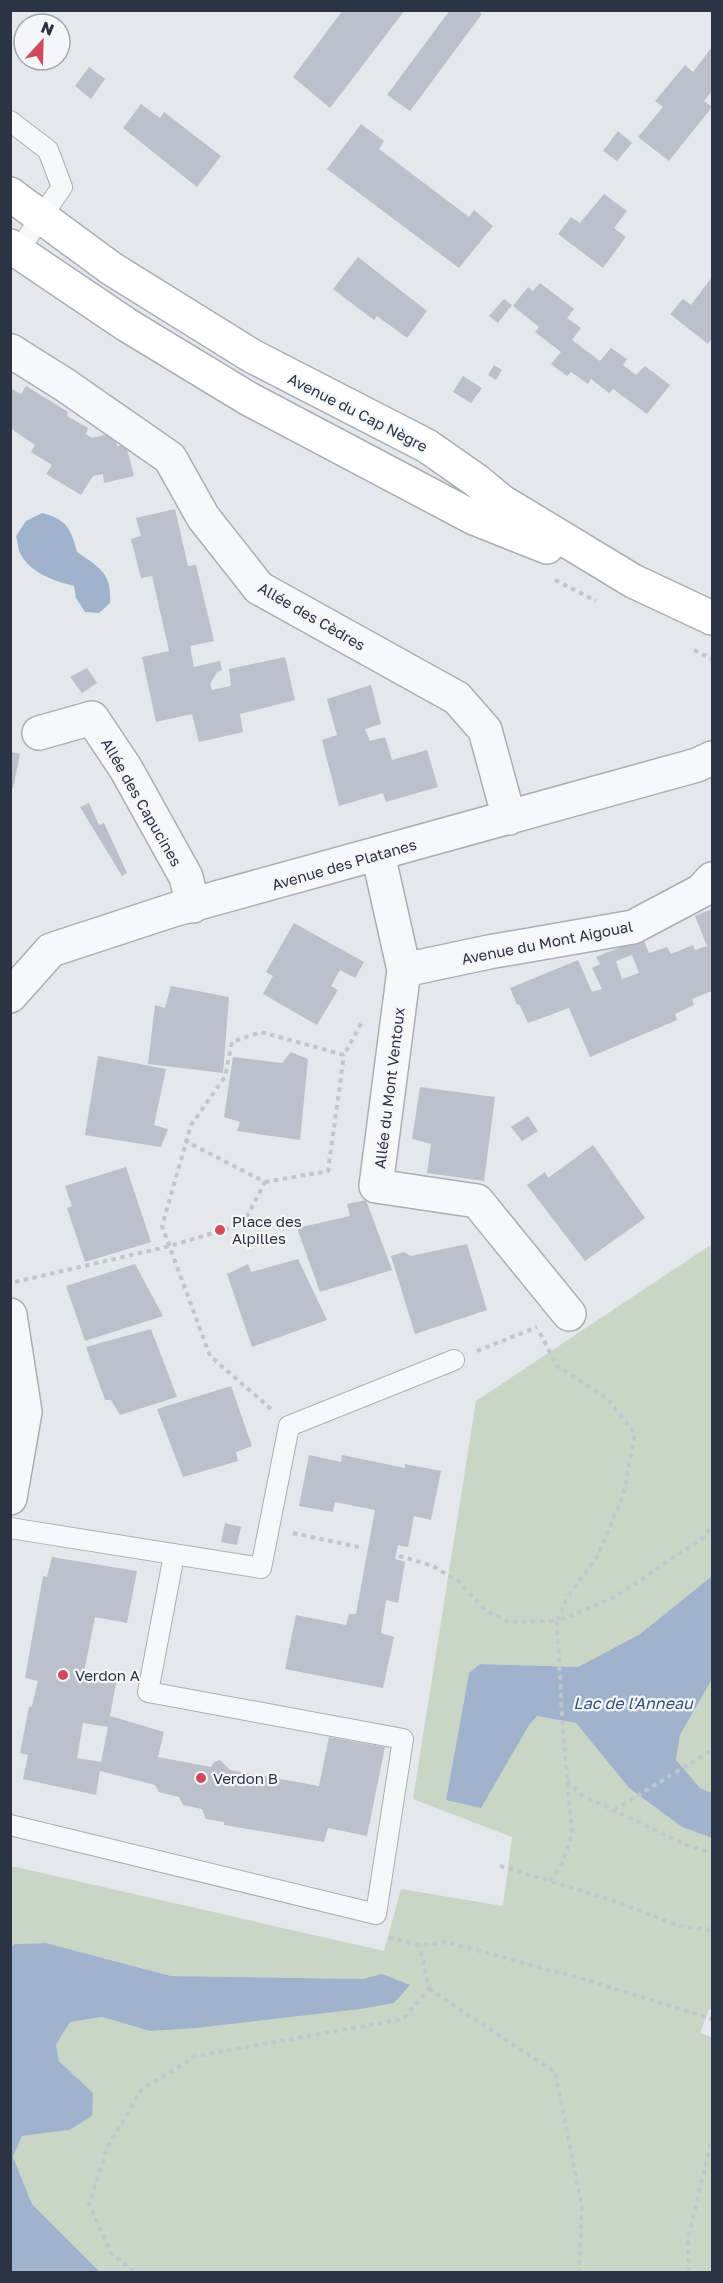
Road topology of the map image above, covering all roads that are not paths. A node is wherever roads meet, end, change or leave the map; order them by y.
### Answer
1 (10, 121) edge
2 (10, 194) edge
3 (42, 217) junction
4 (14, 248) edge
5 (11, 351) edge
6 (633, 581) junction
7 (712, 618) edge
8 (39, 733) dead end
9 (707, 755) edge
10 (509, 818) junction
11 (378, 854) junction
12 (712, 879) edge
13 (193, 906) junction
14 (404, 970) junction
15 (10, 996) edge
16 (569, 1314) road end
17 (10, 1315) edge
18 (454, 1360) road end
19 (10, 1498) edge
20 (10, 1528) edge
21 (174, 1555) junction
22 (10, 1825) edge

1 - 3 lane
2 - 3 street, Avenue du Cap Nègre
3 - 4 lane
3 - 6 street, Avenue du Cap Nègre
4 - 6 street
5 - 10 street, Allée des Cèdres
6 - 7 street, Avenue du Cap Nègre
8 - 13 street, Allée des Capucines
9 - 10 street, Avenue des Platanes
10 - 11 street, Avenue des Platanes
11 - 13 street, Avenue des Platanes
11 - 14 street, Allée du Mont Ventoux
12 - 14 street, Avenue du Mont Aigoual
13 - 15 street, Avenue des Platanes
14 - 16 street, Allée du Mont Ventoux
17 - 19 street
18 - 21 lane
20 - 21 lane
21 - 22 lane

